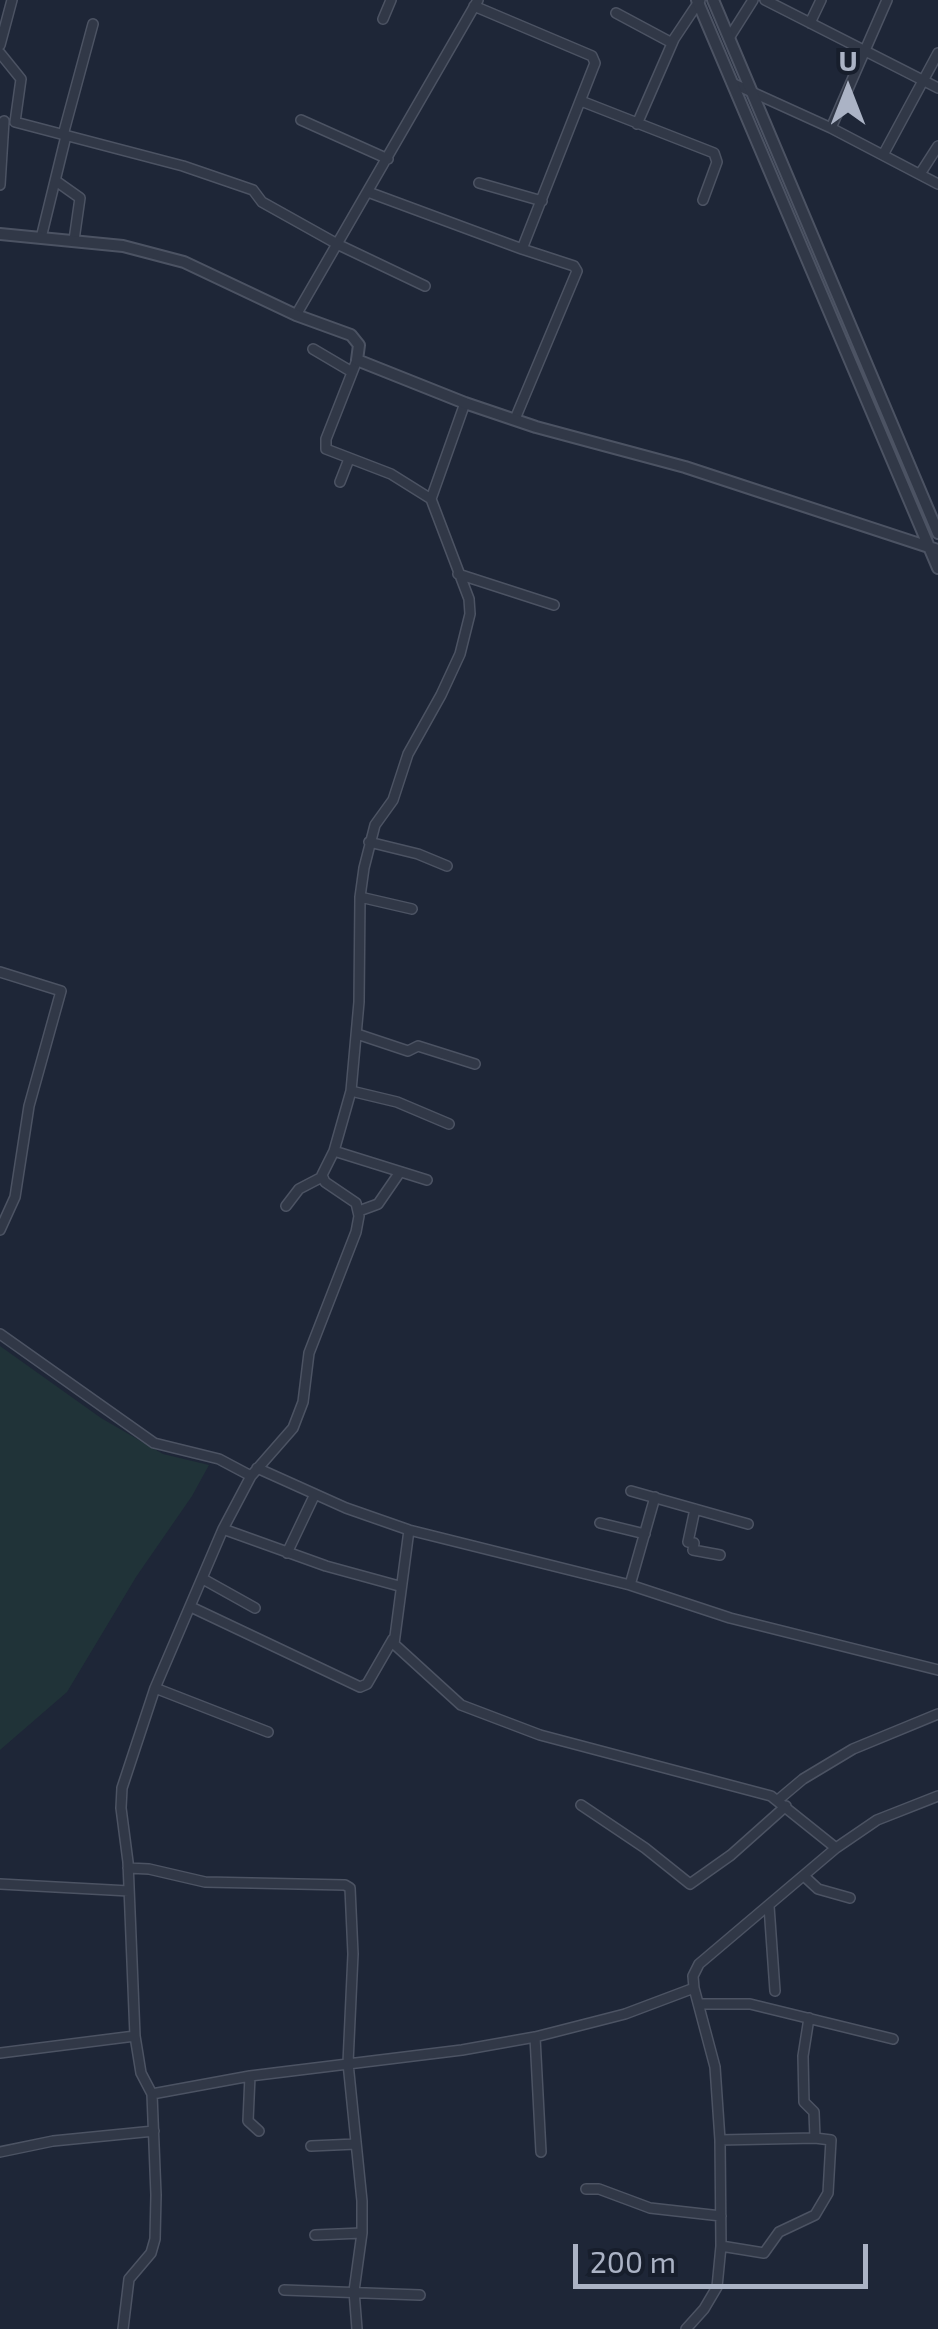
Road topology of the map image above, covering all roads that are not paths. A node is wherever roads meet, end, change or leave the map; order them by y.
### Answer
1 (12, 0) edge
2 (392, 0) edge
3 (714, 0) edge
4 (752, 0) edge
5 (765, 0) edge
6 (821, 0) edge
7 (887, 0) edge
8 (699, 1) edge
9 (476, 3) edge
10 (616, 13) dead end
11 (383, 20) dead end
12 (93, 24) dead end
13 (810, 24) junction
14 (2, 30) edge
15 (729, 38) junction
16 (672, 44) junction
17 (0, 46) edge
18 (865, 51) junction
19 (0, 53) edge
20 (938, 53) edge
21 (925, 81) junction
22 (732, 83) junction
23 (938, 88) edge
24 (751, 91) junction
25 (580, 102) junction
26 (301, 120) dead end
27 (6, 121) edge
28 (637, 124) junction
29 (831, 128) junction
30 (64, 136) junction
31 (938, 146) edge
32 (884, 156) junction
33 (388, 159) junction
34 (920, 174) junction
35 (56, 180) junction
36 (478, 183) dead end
37 (938, 184) edge
38 (0, 185) edge
39 (368, 192) junction
40 (704, 200) dead end
41 (542, 201) junction
42 (0, 234) edge
43 (41, 238) junction
44 (74, 240) junction
45 (338, 245) junction
46 (522, 249) junction
47 (425, 286) dead end
48 (296, 316) junction
49 (314, 349) dead end
50 (354, 366) junction
51 (465, 403) junction
52 (514, 419) junction
53 (349, 459) junction
54 (340, 482) dead end
55 (431, 498) junction
56 (938, 533) edge
57 (934, 548) edge
58 (938, 568) edge
59 (458, 574) junction
60 (554, 605) dead end
61 (370, 842) junction
62 (447, 866) dead end
63 (360, 897) junction
64 (412, 909) dead end
65 (0, 972) edge
66 (357, 1034) junction
67 (475, 1064) dead end
68 (351, 1091) junction
69 (449, 1124) dead end
70 (334, 1151) junction
71 (400, 1172) junction
72 (322, 1177) junction
73 (427, 1180) dead end
74 (286, 1206) dead end
75 (359, 1210) junction
76 (0, 1230) edge
77 (0, 1334) edge
78 (254, 1472) junction
79 (631, 1491) dead end
80 (315, 1494) junction
81 (655, 1497) junction
82 (695, 1509) junction
83 (600, 1523) dead end
84 (748, 1524) dead end
85 (223, 1528) junction
86 (409, 1530) junction
87 (644, 1534) junction
88 (287, 1552) junction
89 (720, 1555) dead end
90 (203, 1579) junction
91 (399, 1586) junction
92 (630, 1586) junction
93 (191, 1607) junction
94 (255, 1608) dead end
95 (393, 1639) junction
96 (938, 1670) edge
97 (155, 1688) junction
98 (938, 1714) edge
99 (268, 1732) dead end
100 (938, 1796) edge
101 (782, 1803) junction
102 (580, 1805) dead end
103 (836, 1848) junction
104 (128, 1868) junction
105 (805, 1877) junction
106 (0, 1884) edge
107 (129, 1891) junction
108 (850, 1898) dead end
109 (770, 1906) junction
110 (694, 1988) junction
111 (775, 1991) dead end
112 (699, 2004) junction
113 (809, 2018) junction
114 (135, 2036) junction
115 (535, 2037) junction
116 (892, 2038) dead end
117 (0, 2053) edge
118 (348, 2064) junction
119 (250, 2076) junction
120 (152, 2094) junction
121 (154, 2131) junction
122 (259, 2131) dead end
123 (815, 2138) junction
124 (720, 2140) junction
125 (356, 2144) junction
126 (311, 2146) dead end
127 (0, 2152) edge
128 (541, 2152) dead end
129 (586, 2189) dead end
130 (721, 2216) junction
131 (362, 2233) junction
132 (314, 2235) dead end
133 (721, 2246) junction
134 (284, 2290) dead end
135 (354, 2291) junction
136 (420, 2295) dead end
137 (122, 2329) edge
138 (357, 2329) edge
139 (686, 2329) edge

1 - 14 street
2 - 11 street
3 - 15 street
4 - 15 street
5 - 13 street
6 - 13 street
7 - 18 street
8 - 16 street
8 - 22 street
9 - 25 street
9 - 33 street
10 - 16 street
12 - 30 street
13 - 18 street
14 - 17 street
15 - 24 street
16 - 28 street
18 - 21 street
18 - 29 street
19 - 27 street
20 - 21 street
21 - 23 street
21 - 32 street
22 - 24 street
22 - 57 street
24 - 29 street
24 - 56 street
25 - 28 street
25 - 41 street
26 - 33 street
27 - 30 street
27 - 38 street
28 - 40 street
29 - 32 street
30 - 35 street
30 - 45 street
31 - 34 street
32 - 34 street
33 - 39 street
34 - 37 street
35 - 43 street
35 - 44 street
36 - 41 street
39 - 45 street
39 - 46 street
41 - 46 street
42 - 43 street
43 - 44 street
44 - 48 street
45 - 47 street
45 - 48 street
46 - 52 street
48 - 50 street
49 - 50 street
50 - 51 street
50 - 53 street
51 - 52 street
51 - 55 street
52 - 57 street
53 - 54 street
53 - 55 street
55 - 59 street
57 - 58 street
59 - 60 street
59 - 61 street
61 - 62 street
61 - 63 street
63 - 64 street
63 - 66 street
65 - 76 street
66 - 67 street
66 - 68 street
68 - 69 street
68 - 70 street
70 - 71 street
70 - 72 street
71 - 73 street
71 - 75 street
72 - 74 street
72 - 75 street
75 - 78 street
77 - 78 street
78 - 80 street
78 - 85 street
79 - 81 street
80 - 86 street
80 - 88 street
81 - 82 street
81 - 87 street
82 - 84 street
82 - 89 street
83 - 87 street
85 - 88 street
85 - 90 street
86 - 91 street
86 - 92 street
87 - 92 street
88 - 91 street
90 - 93 street
90 - 94 street
91 - 95 street
92 - 96 street
93 - 95 street
93 - 97 street
95 - 101 street
97 - 99 street
97 - 104 street
98 - 101 street
100 - 103 street
101 - 102 street
101 - 103 street
103 - 105 street
104 - 107 street
104 - 118 street
105 - 108 street
105 - 109 street
106 - 107 street
107 - 114 street
109 - 110 street
109 - 111 street
110 - 112 street
110 - 115 street
112 - 113 street
112 - 124 street
113 - 116 street
113 - 123 street
114 - 117 street
114 - 120 street
115 - 118 street
115 - 128 street
118 - 119 street
118 - 125 street
119 - 120 street
119 - 122 street
120 - 121 street
121 - 127 street
121 - 137 street
123 - 124 street
123 - 133 street
124 - 130 street
125 - 126 street
125 - 131 street
129 - 130 street
130 - 133 street
131 - 132 street
131 - 135 street
133 - 139 street
134 - 135 street
135 - 136 street
135 - 138 street

